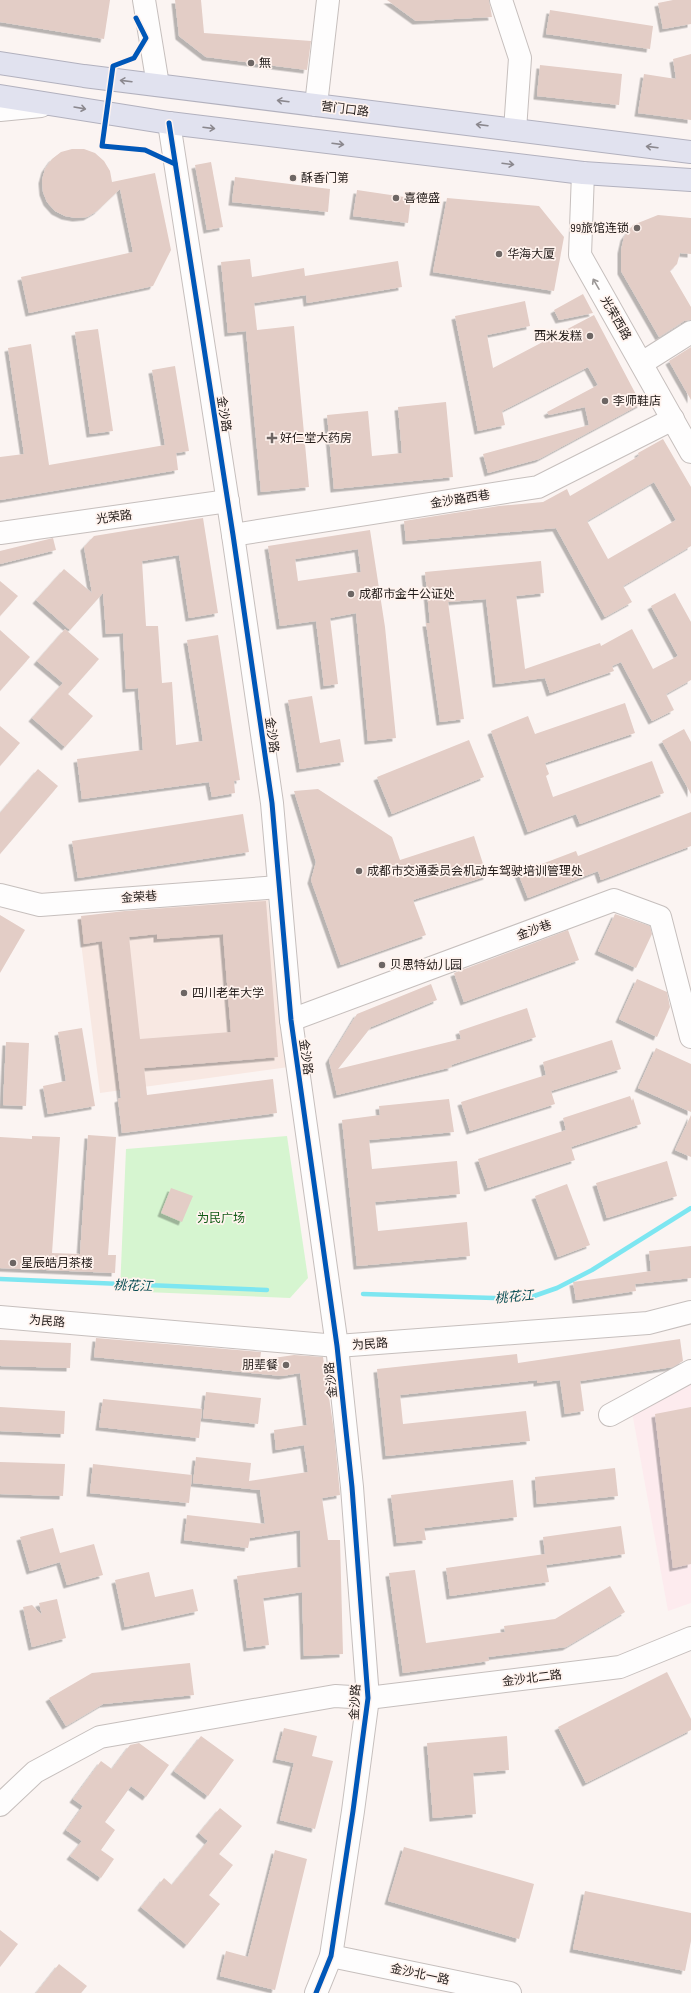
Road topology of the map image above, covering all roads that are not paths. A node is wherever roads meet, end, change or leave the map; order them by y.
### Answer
1 (144, 0) edge
2 (328, 0) edge
3 (501, 0) edge
4 (0, 63) edge
5 (158, 84) junction
6 (0, 96) edge
7 (59, 105) junction
8 (316, 105) junction
9 (0, 110) edge
10 (168, 123) junction
11 (515, 130) junction
12 (691, 152) edge
13 (582, 173) junction
14 (691, 180) edge
15 (691, 332) edge
16 (642, 363) junction
17 (673, 419) junction
18 (691, 452) edge
19 (228, 501) junction
20 (0, 533) edge
21 (233, 535) junction
22 (279, 887) junction
23 (0, 895) edge
24 (291, 1020) junction
25 (691, 1037) edge
26 (691, 1312) edge
27 (0, 1316) edge
28 (337, 1346) junction
29 (691, 1371) edge
30 (610, 1415) dead end
31 (691, 1638) edge
32 (368, 1698) junction
33 (0, 1805) edge
34 (331, 1956) junction
35 (316, 1993) edge
36 (510, 1993) edge

1 - 5 street
2 - 8 street
3 - 11 street
5 -> 4 highway, 营门口路
8 -> 5 highway, 营门口路
6 - 7 highway
7 - 9 street
7 -> 10 highway
11 -> 8 highway, 营门口路
10 -> 13 highway
10 - 19 street, 金沙路
12 -> 11 highway, 营门口路
13 - 14 highway
16 -> 13 street, 光荣西路
15 - 16 street
16 - 17 street, 光荣西路
17 - 18 street, 光荣西路
17 - 21 street, 金沙路西巷
19 - 20 street, 光荣路
19 - 21 street, 金沙路
21 - 22 street, 金沙路
22 - 23 street, 金荣巷
22 - 24 street, 金沙路
24 - 25 street, 金沙巷
24 - 28 street, 金沙路
26 - 28 street, 为民路
27 - 28 street, 为民路
28 - 32 street, 金沙路
29 - 30 street
31 - 32 street, 金沙北二路
32 - 33 street, 金沙北二路
32 - 34 street, 金沙路
34 - 35 street, 金沙路
34 - 36 street, 金沙北一路

